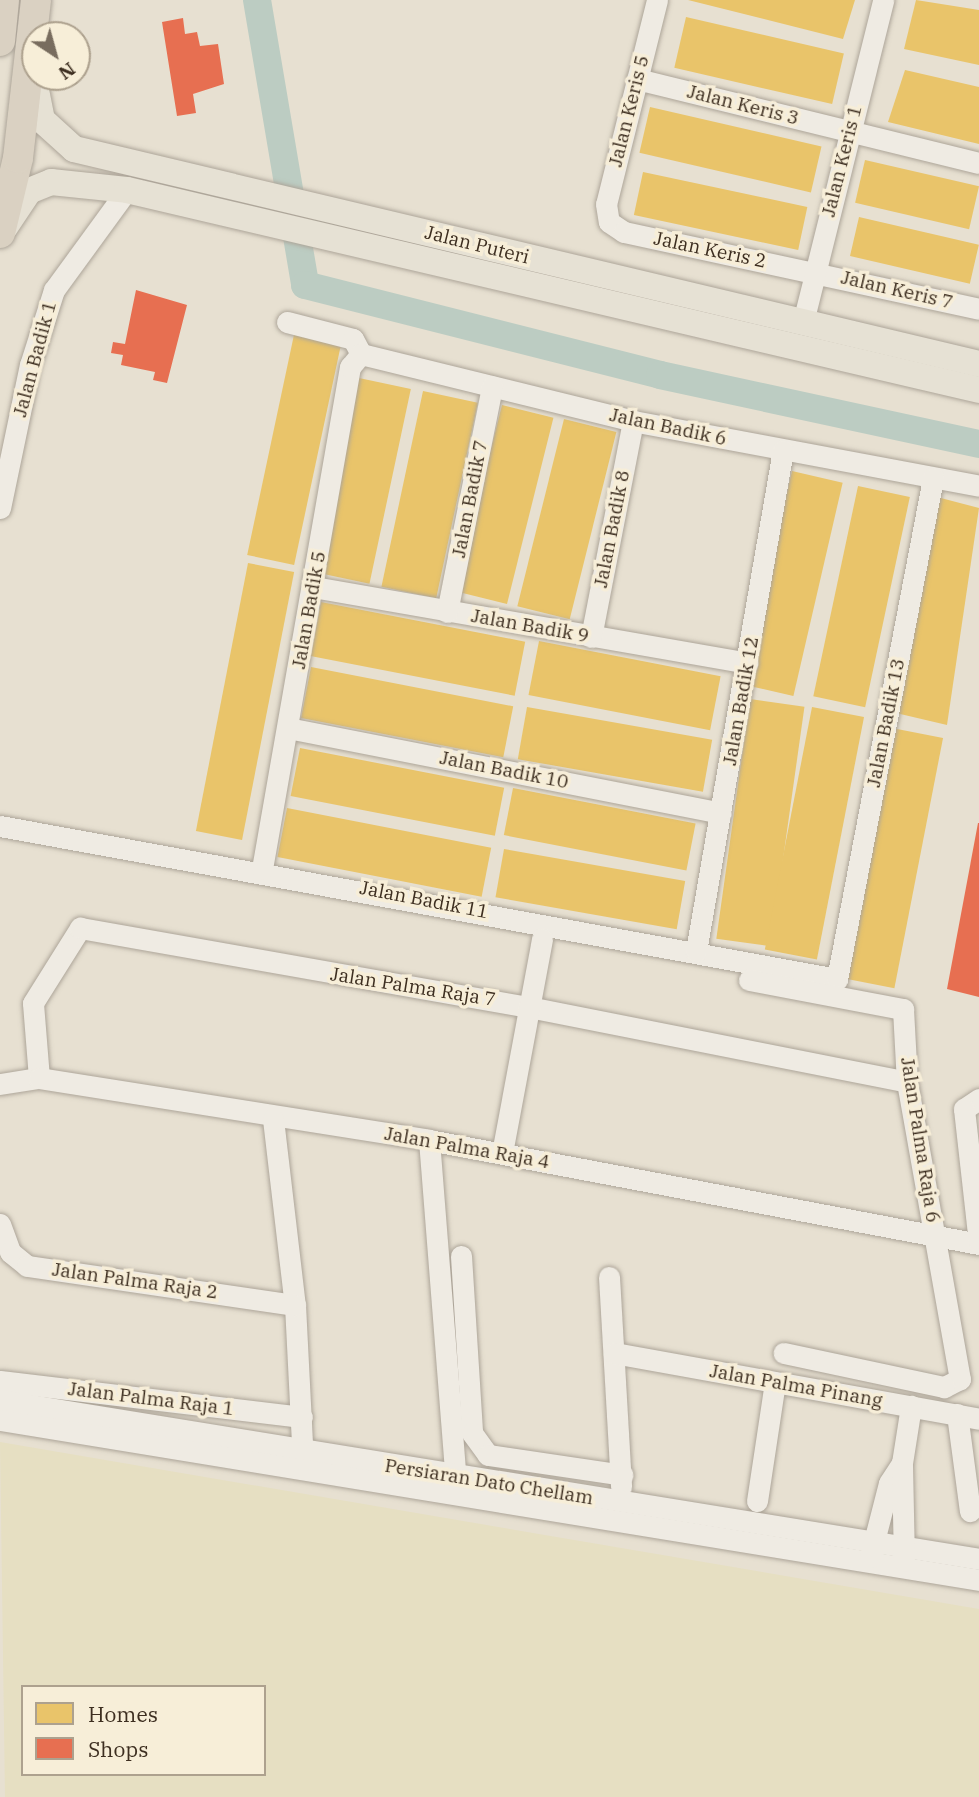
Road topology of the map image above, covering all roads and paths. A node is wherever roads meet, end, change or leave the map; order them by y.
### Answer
1 (4, 0) edge
2 (37, 0) edge
3 (657, 0) edge
4 (883, 0) edge
5 (35, 21) edge
6 (0, 41) edge
7 (637, 79) junction
8 (27, 91) edge
9 (37, 91) edge
10 (850, 132) junction
11 (979, 163) edge
12 (127, 190) junction
13 (609, 222) joint
14 (0, 235) edge
15 (814, 272) junction
16 (628, 282) junction
17 (621, 308) junction
18 (979, 309) edge
19 (803, 321) junction
20 (287, 322) dead end
21 (361, 354) junction
22 (979, 364) edge
23 (492, 386) junction
24 (979, 390) edge
25 (633, 421) junction
26 (783, 450) junction
27 (933, 478) junction
28 (979, 486) edge
29 (0, 508) edge
30 (313, 587) junction
31 (447, 612) junction
32 (591, 637) junction
33 (747, 663) junction
34 (288, 728) junction
35 (721, 813) junction
36 (0, 826) edge
37 (262, 869) junction
38 (542, 939) dead end
39 (696, 951) junction
40 (840, 969) joint
41 (749, 980) dead end
42 (529, 1007) junction
43 (39, 1078) junction
44 (907, 1082) junction
45 (0, 1084) edge
46 (977, 1099) edge
47 (273, 1119) junction
48 (429, 1140) junction
49 (502, 1153) junction
50 (0, 1224) edge
51 (933, 1231) junction
52 (979, 1244) edge
53 (461, 1256) dead end
54 (609, 1277) dead end
55 (295, 1305) junction
56 (614, 1353) junction
57 (784, 1353) dead end
58 (0, 1381) edge
59 (775, 1382) junction
60 (0, 1400) edge
61 (911, 1406) junction
62 (957, 1414) junction
63 (302, 1418) junction
64 (979, 1419) edge
65 (0, 1420) edge
66 (303, 1461) junction
67 (902, 1462) junction
68 (455, 1473) junction
69 (623, 1475) junction
70 (757, 1501) dead end
71 (619, 1503) junction
72 (971, 1511) dead end
73 (871, 1553) junction
74 (904, 1558) junction
75 (979, 1559) edge
76 (979, 1580) edge

1 - 6 highway
2 - 5 highway
3 - 7 street, Jalan Keris 5
4 - 10 street, Jalan Keris 1
7 - 10 street, Jalan Keris 3
7 - 13 street, Jalan Keris 5
8 - 14 highway
9 - 16 main road, Jalan Puteri
10 - 11 street, Jalan Keris 3
10 - 15 street, Jalan Keris 1
12 - 14 main road, Jalan Puteri
12 - 17 main road, Jalan Puteri
12 - 29 street, Jalan Badik 1
13 - 15 street, Jalan Keris 2
15 - 18 street, Jalan Keris 7
15 - 19 street, Jalan Keris 1
16 - 17 main road
16 - 19 main road, Jalan Puteri
17 - 24 main road, Jalan Puteri
19 - 22 main road, Jalan Puteri
20 - 21 street
21 - 23 street, Jalan Badik 6
21 - 30 street, Jalan Badik 5
23 - 25 street, Jalan Badik 6
23 - 31 street, Jalan Badik 7
25 - 26 street, Jalan Badik 6
25 - 32 street, Jalan Badik 8
26 - 27 street, Jalan Badik 6
26 - 33 street, Jalan Badik 12
27 - 28 street, Jalan Badik 6
27 - 40 street, Jalan Badik 13
30 - 31 street, Jalan Badik 9
30 - 34 street, Jalan Badik 5
31 - 32 street, Jalan Badik 9
32 - 33 street, Jalan Badik 9
33 - 35 street, Jalan Badik 12
34 - 35 street, Jalan Badik 10
34 - 37 street, Jalan Badik 5
35 - 39 street, Jalan Badik 12
36 - 37 street, Jalan Badik 11
37 - 39 street, Jalan Badik 11
38 - 42 street
39 - 40 street, Jalan Badik 11
41 - 44 street, Jalan Palma Raja 6
42 - 43 street, Jalan Palma Raja 7
42 - 44 street, Jalan Palma Raja 7
42 - 49 street
43 - 45 street, Jalan Palma Raja 4
43 - 47 street, Jalan Palma Raja 4
44 - 51 street, Jalan Palma Raja 6
46 - 52 street
47 - 48 street, Jalan Palma Raja 4
47 - 55 street
48 - 49 street, Jalan Palma Raja 4
48 - 68 street
49 - 51 street, Jalan Palma Raja 4
50 - 55 street, Jalan Palma Raja 2
51 - 52 street, Jalan Palma Raja 4
51 - 57 street, Jalan Palma Raja 6
53 - 69 street
54 - 56 street
55 - 63 street
56 - 59 street, Jalan Palma Pinang
56 - 69 street
58 - 63 street, Jalan Palma Raja 1
59 - 61 street, Jalan Palma Pinang
59 - 70 street
60 - 66 street, Persiaran Dato Chellam
61 - 62 street, Jalan Palma Pinang
61 - 67 street
62 - 64 street, Jalan Palma Pinang
62 - 72 street
63 - 66 street
65 - 66 street, Persiaran Dato Chellam
66 - 68 street, Persiaran Dato Chellam
66 - 73 street, Persiaran Dato Chellam
67 - 73 street
67 - 74 street
68 - 71 street, Persiaran Dato Chellam
69 - 71 street
71 - 73 street, Persiaran Dato Chellam
73 - 74 street, Persiaran Dato Chellam
74 - 75 street, Persiaran Dato Chellam
74 - 76 street, Persiaran Dato Chellam

